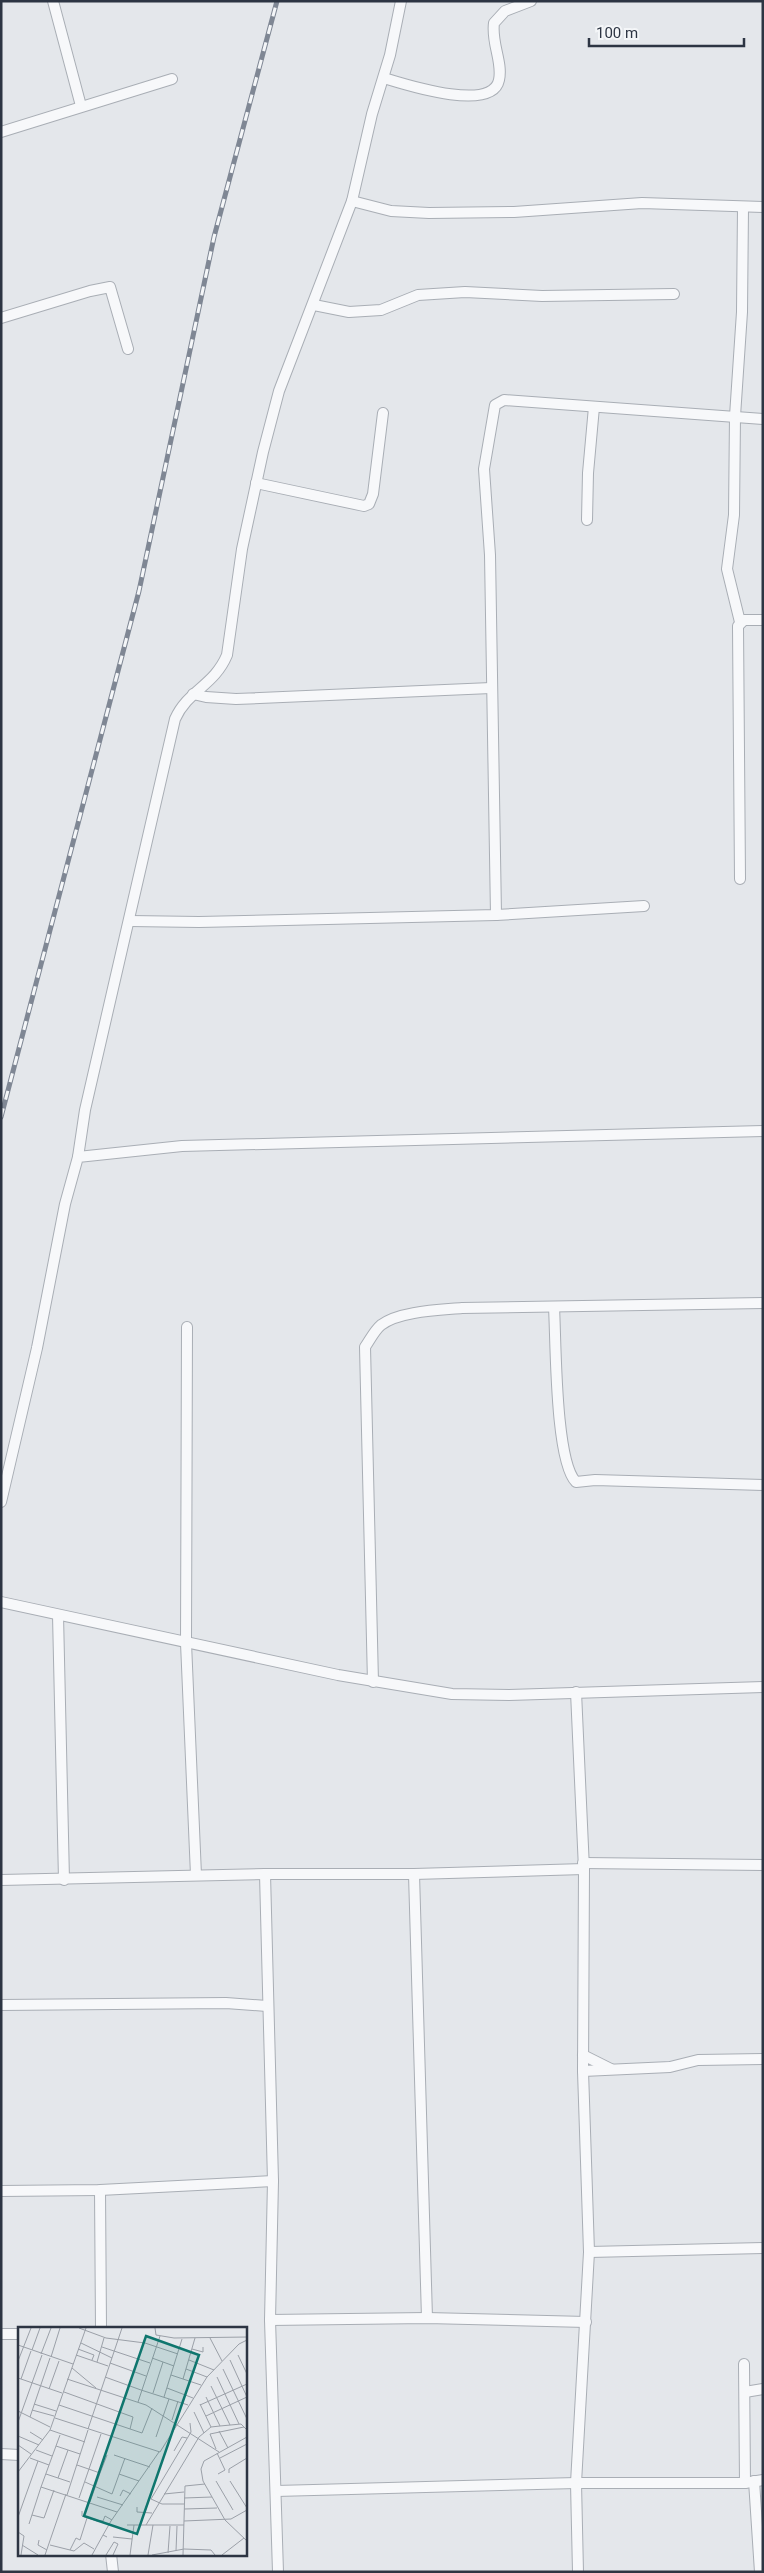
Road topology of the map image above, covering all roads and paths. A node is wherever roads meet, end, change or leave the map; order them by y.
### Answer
1 (52, 1) edge
2 (401, 1) edge
3 (531, 1) edge
4 (384, 78) junction
5 (172, 79) dead end
6 (81, 106) junction
7 (1, 132) edge
8 (352, 201) junction
9 (763, 207) edge
10 (743, 208) junction
11 (674, 294) dead end
12 (314, 305) junction
13 (1, 318) edge
14 (128, 350) dead end
15 (594, 408) junction
16 (382, 413) dead end
17 (735, 416) junction
18 (763, 419) edge
19 (256, 483) junction
20 (587, 520) dead end
21 (763, 620) edge
22 (740, 622) junction
23 (491, 688) junction
24 (193, 694) junction
25 (740, 879) dead end
26 (644, 906) dead end
27 (496, 915) junction
28 (130, 921) junction
29 (763, 1131) edge
30 (78, 1157) junction
31 (763, 1303) edge
32 (554, 1307) junction
33 (187, 1327) dead end
34 (763, 1485) edge
35 (1, 1502) edge
36 (1, 1602) edge
37 (58, 1615) junction
38 (186, 1643) junction
39 (373, 1682) junction
40 (763, 1687) edge
41 (576, 1692) junction
42 (763, 1865) edge
43 (583, 1866) junction
44 (265, 1874) junction
45 (414, 1874) junction
46 (196, 1875) junction
47 (1, 1880) edge
48 (64, 1880) junction
49 (1, 2005) edge
50 (267, 2006) junction
51 (583, 2055) junction
52 (763, 2059) edge
53 (612, 2069) junction
54 (583, 2071) junction
55 (273, 2181) junction
56 (100, 2190) junction
57 (1, 2191) edge
58 (763, 2248) edge
59 (589, 2252) junction
60 (427, 2318) junction
61 (270, 2320) junction
62 (586, 2322) junction
63 (101, 2327) edge
64 (1, 2334) edge
65 (18, 2334) edge
66 (744, 2364) dead end
67 (763, 2389) edge
68 (744, 2392) junction
69 (1, 2454) edge
70 (18, 2455) edge
71 (754, 2481) edge
72 (576, 2483) junction
73 (276, 2491) junction
74 (112, 2556) edge
75 (113, 2572) edge
76 (278, 2572) edge
77 (578, 2572) edge
78 (760, 2572) edge

1 - 6 street
2 - 4 street
3 - 4 street
4 - 8 street
5 - 6 street
6 - 7 street
8 - 10 street
8 - 12 street
9 - 10 street
10 - 17 street
11 - 12 street
12 - 19 street
13 - 14 street
15 - 17 street
15 - 20 street
15 - 23 street
16 - 19 street
17 - 18 street
17 - 22 street
19 - 24 street
21 - 22 street
22 - 25 street
23 - 24 street
23 - 27 street
24 - 28 street
26 - 27 street
27 - 28 street
28 - 30 street
29 - 30 street
30 - 35 street
31 - 32 street
32 - 34 street
32 - 39 street
33 - 38 street
36 - 37 street
37 - 38 street
37 - 48 street
38 - 39 street
38 - 46 street
39 - 41 street
40 - 41 street
41 - 43 street
42 - 43 street
43 - 45 street
43 - 51 street
44 - 45 street
44 - 46 street
44 - 50 street
45 - 60 street
46 - 48 street
47 - 48 street
49 - 50 street
50 - 55 street
51 - 53 street
51 - 54 street
52 - 53 street
53 - 54 street
54 - 59 street
55 - 56 street
55 - 61 street
56 - 57 street
56 - 63 street
58 - 59 street
59 - 62 street
60 - 61 street
60 - 62 street
61 - 73 street
62 - 72 street
64 - 65 street
66 - 68 street
67 - 68 street
68 - 71 street
69 - 70 street
71 - 72 street
71 - 78 street
72 - 73 street
72 - 77 street
73 - 76 street
74 - 75 street

